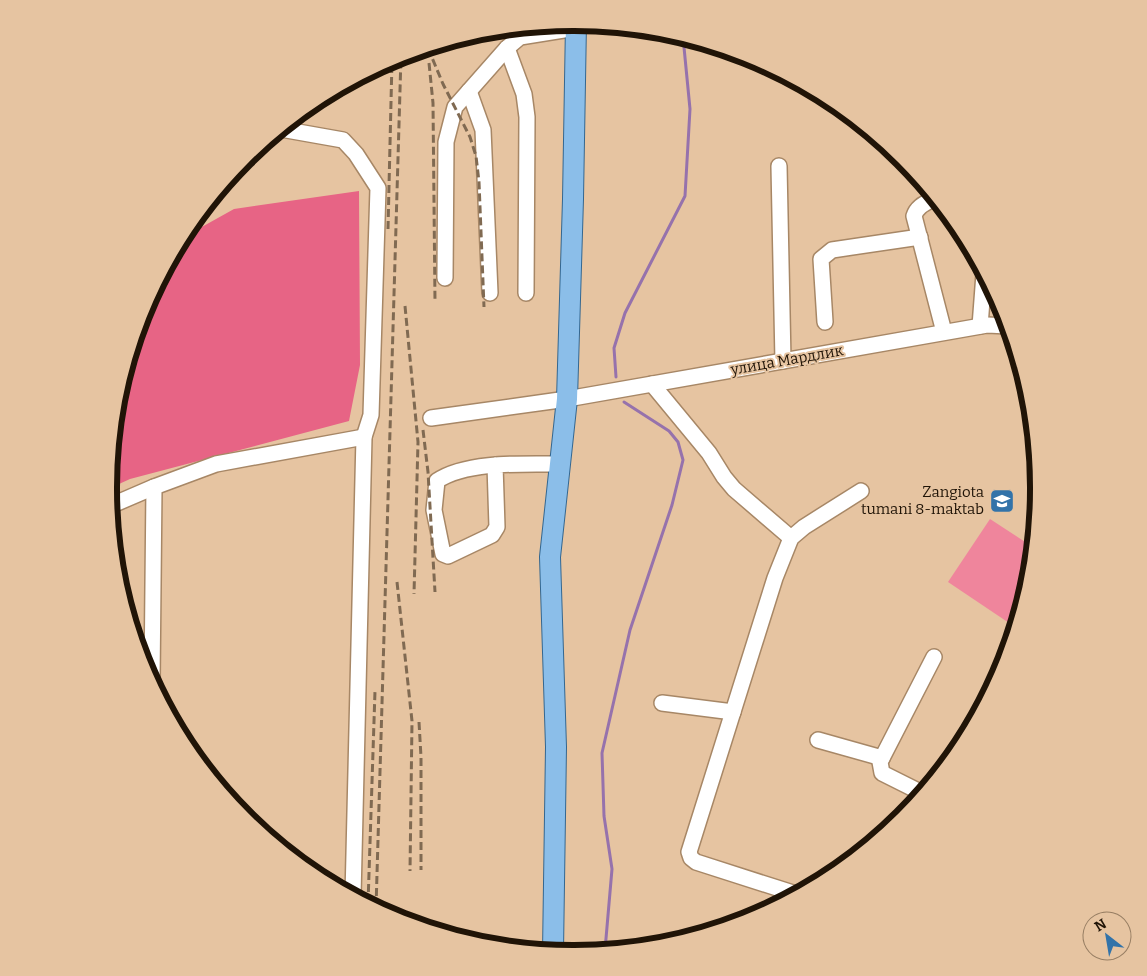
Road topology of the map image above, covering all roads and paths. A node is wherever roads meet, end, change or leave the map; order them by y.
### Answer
1 (576, 31) edge
2 (543, 32) edge
3 (507, 48) junction
4 (469, 91) junction
5 (290, 131) edge
6 (779, 166) dead end
7 (929, 201) edge
8 (920, 237) junction
9 (445, 278) dead end
10 (983, 286) edge
11 (490, 293) dead end
12 (526, 293) dead end
13 (824, 322) dead end
14 (980, 326) junction
15 (1000, 326) edge
16 (944, 332) junction
17 (783, 361) junction
18 (652, 384) junction
19 (567, 399) junction
20 (431, 418) dead end
21 (364, 437) junction
22 (559, 464) junction
23 (495, 465) junction
24 (154, 487) junction
25 (861, 491) dead end
26 (117, 503) edge
27 (792, 538) junction
28 (934, 657) dead end
29 (152, 663) edge
30 (662, 703) dead end
31 (733, 712) junction
32 (818, 740) dead end
33 (882, 758) junction
34 (916, 790) edge
35 (354, 889) edge
36 (788, 891) edge
37 (553, 944) edge

1 - 19 main road
2 - 3 street
3 - 4 street
3 - 12 street
4 - 9 street
4 - 11 street
5 - 21 street
6 - 17 street
7 - 8 street
8 - 13 street
8 - 16 street
10 - 14 street
14 - 15 street, улица Мардлик
14 - 16 street, улица Мардлик
16 - 17 street, улица Мардлик
17 - 18 street, улица Мардлик
18 - 19 street, улица Мардлик
18 - 27 street
19 - 20 street, улица Мардлик
19 - 22 main road
21 - 24 street
21 - 35 street
22 - 23 street
22 - 37 main road
23 - 23 street
24 - 26 street
24 - 29 street
25 - 27 street
27 - 31 street
28 - 33 street
30 - 31 street
31 - 36 street
32 - 33 street
33 - 34 street

